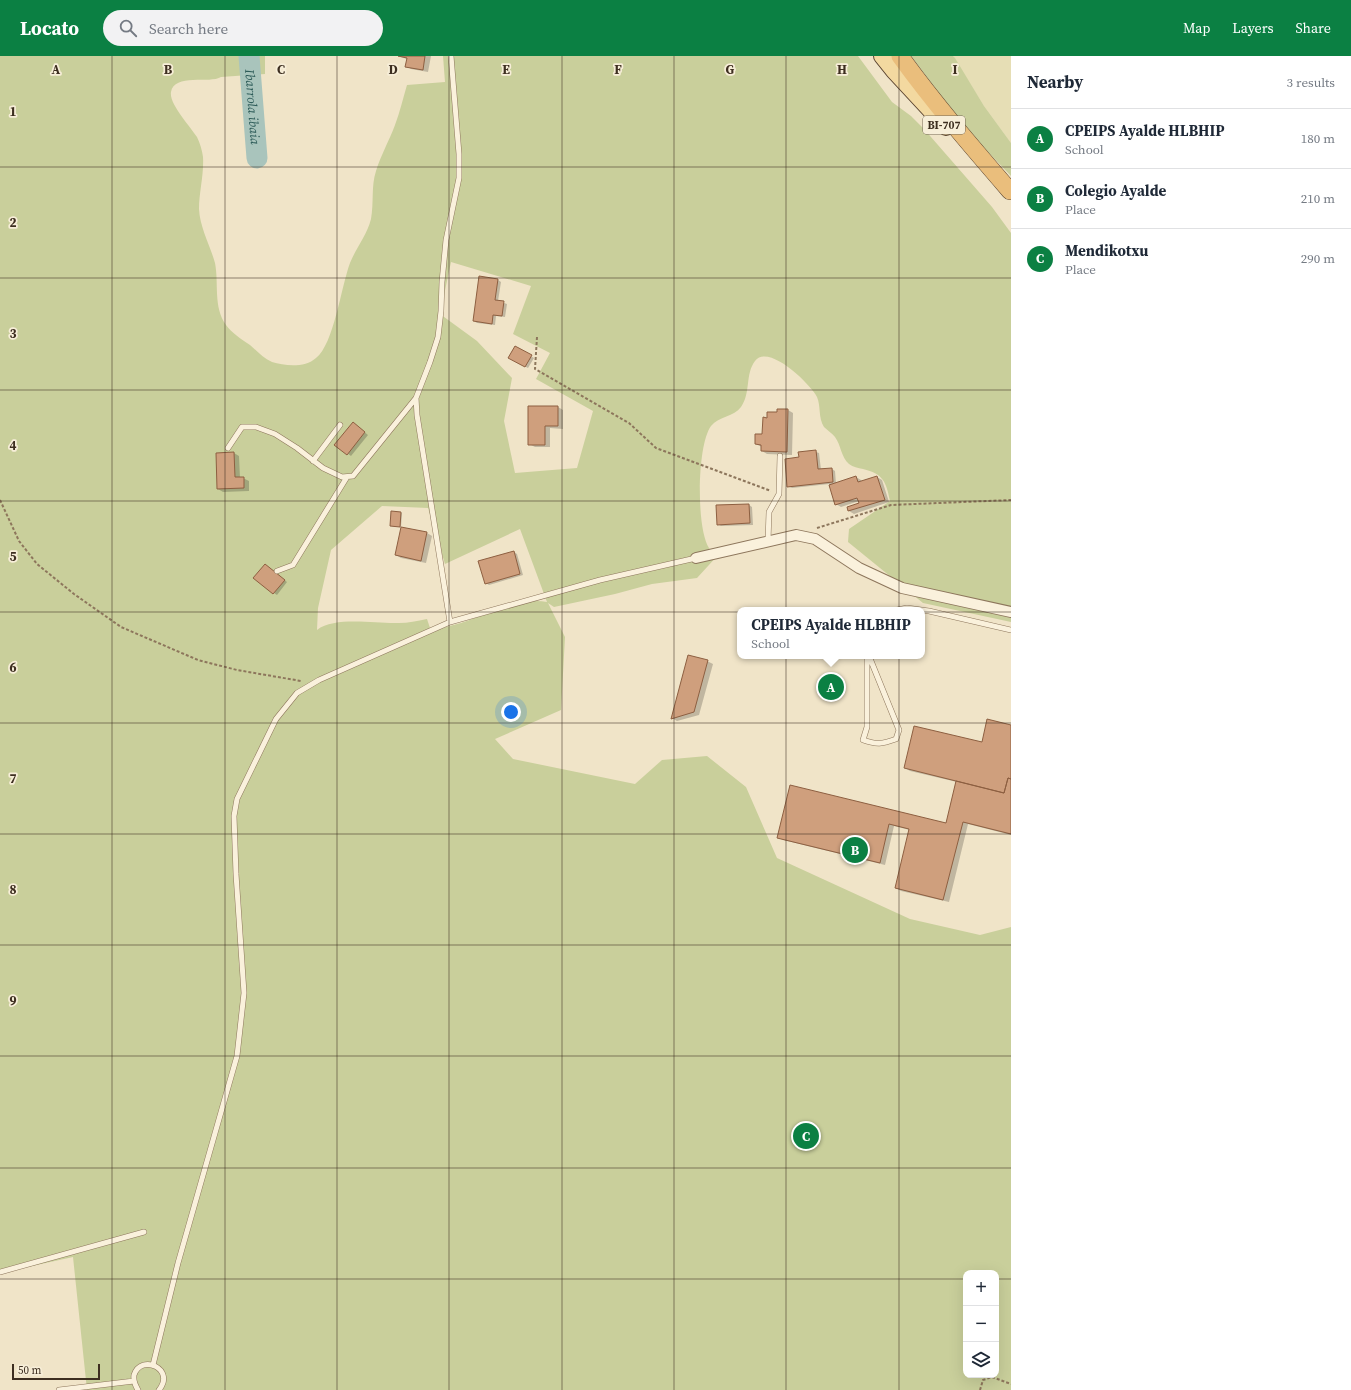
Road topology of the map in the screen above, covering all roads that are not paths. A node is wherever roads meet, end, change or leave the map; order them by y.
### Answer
1 (451, 56) edge
2 (882, 56) edge
3 (900, 56) edge
4 (1010, 191) edge
5 (416, 398) junction
6 (340, 425) dead end
7 (228, 448) dead end
8 (780, 456) dead end
9 (313, 460) junction
10 (347, 477) junction
11 (768, 541) junction
12 (696, 558) joint
13 (277, 571) dead end
14 (925, 610) edge
15 (1011, 612) edge
16 (450, 622) junction
17 (1011, 630) edge
18 (868, 659) edge
19 (869, 659) edge
20 (144, 1232) dead end
21 (0, 1272) edge
22 (153, 1365) junction
23 (134, 1381) junction
24 (59, 1390) edge
25 (138, 1390) edge
26 (159, 1390) edge

1 - 5 lane
2 - 4 main road, BI-707
3 - 4 highway
5 - 10 lane
5 - 16 lane
6 - 9 lane
7 - 9 lane
8 - 11 lane
9 - 10 lane
10 - 13 lane
11 - 12 street
11 - 15 street
12 - 16 lane
14 - 17 lane
16 - 22 lane
18 - 19 lane
20 - 21 lane
22 - 23 lane
22 - 26 lane
23 - 24 lane
23 - 25 lane

